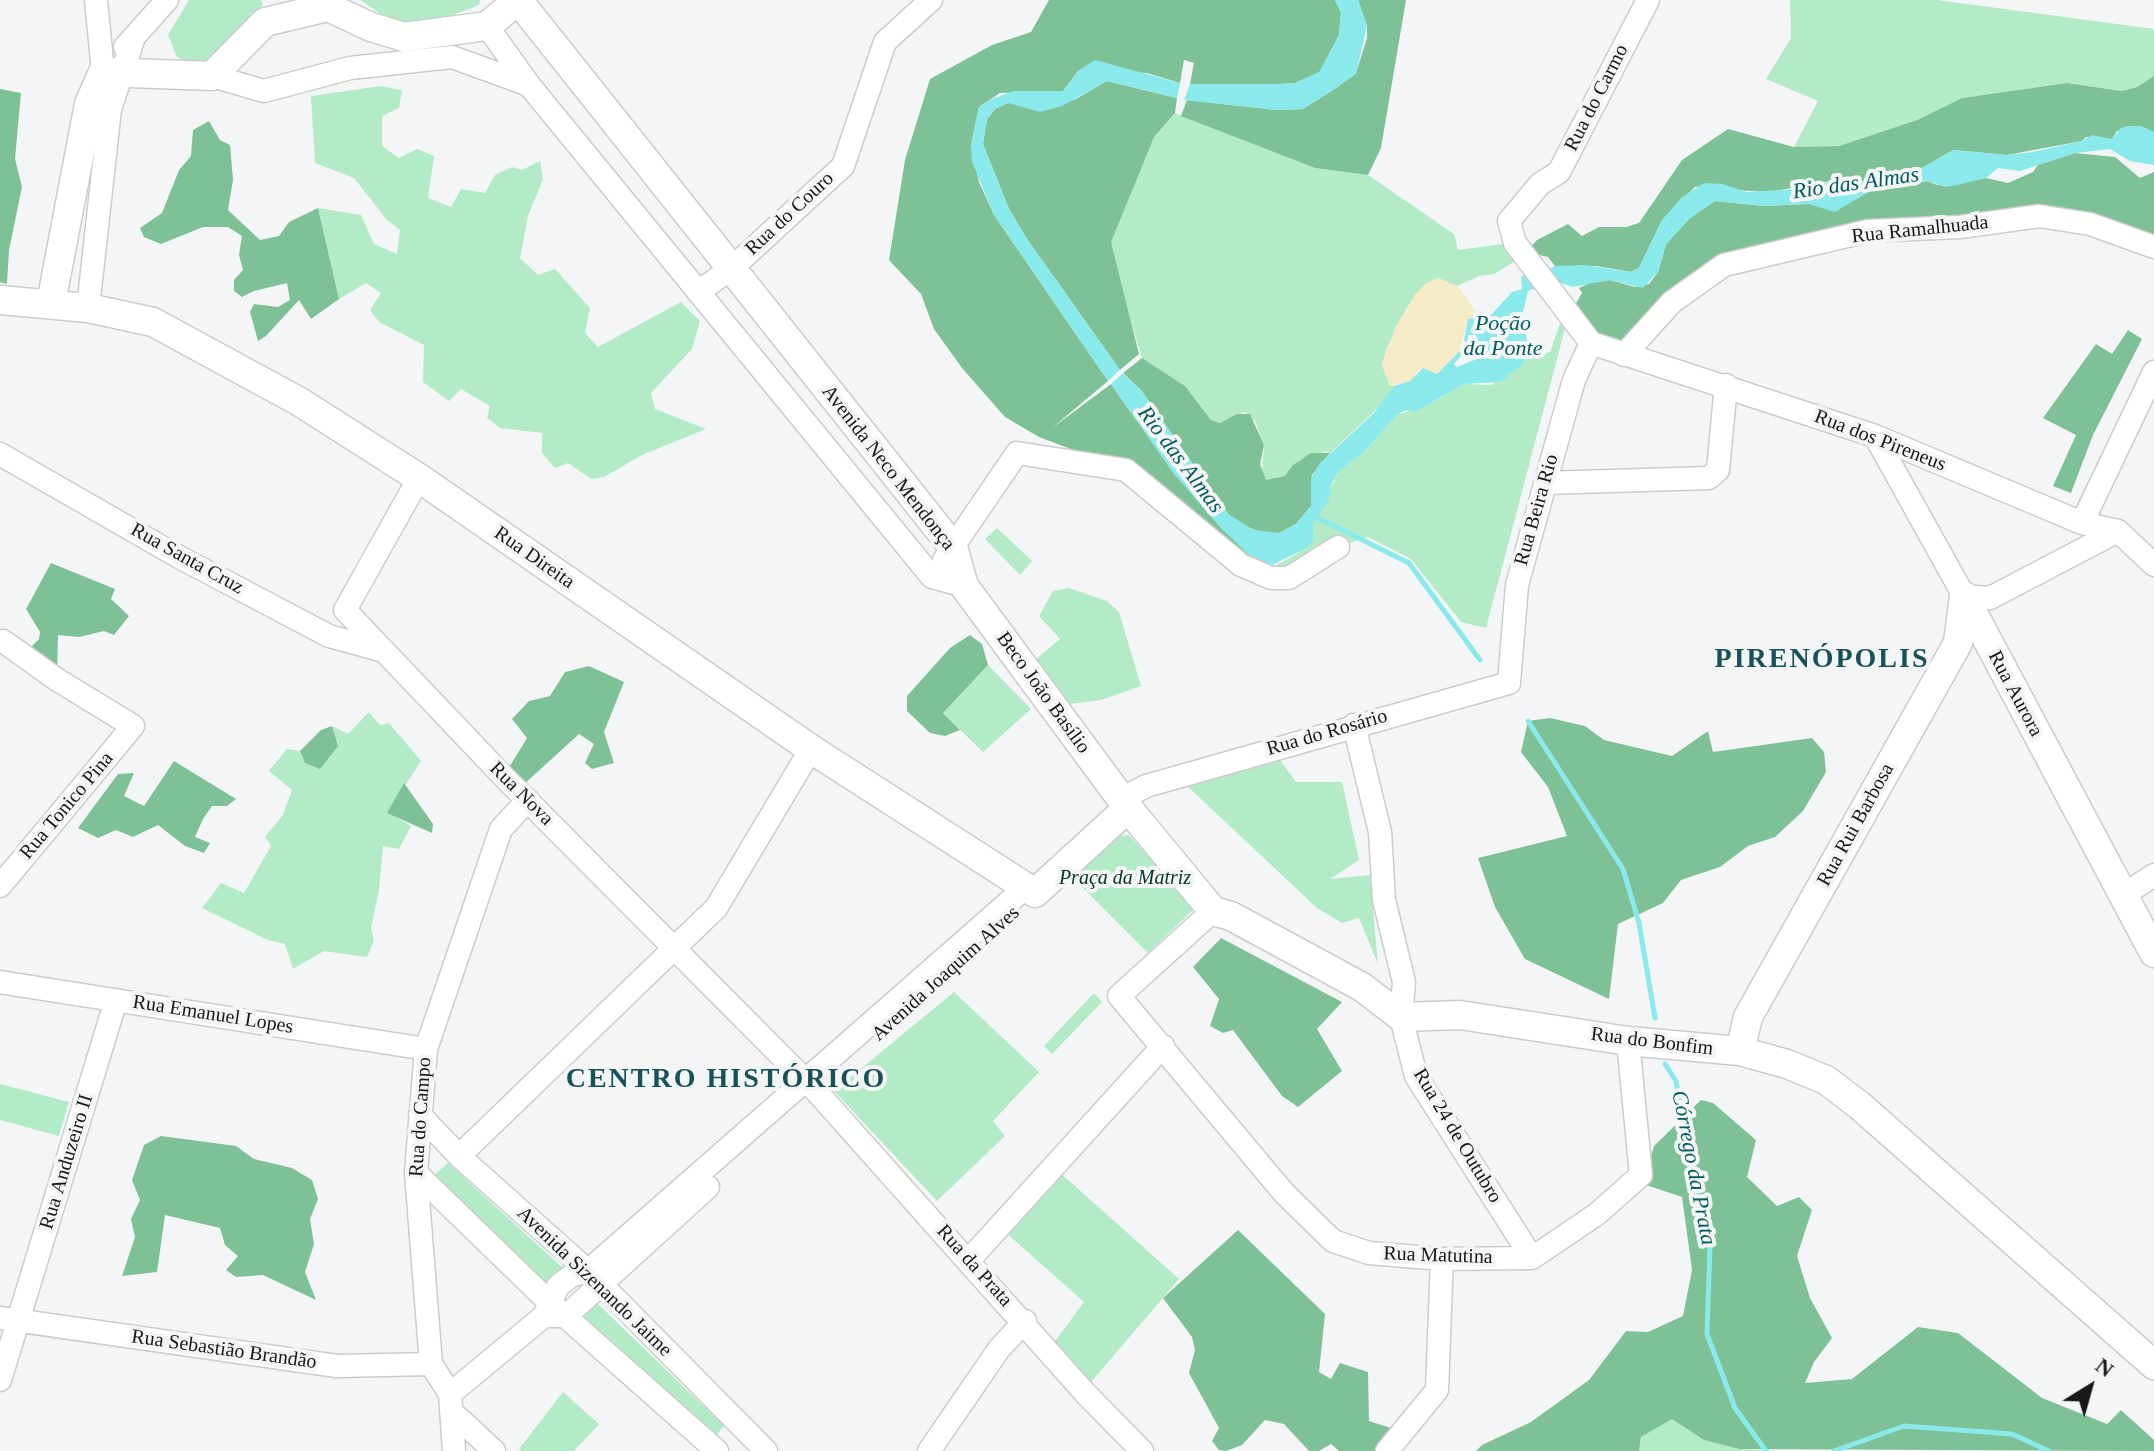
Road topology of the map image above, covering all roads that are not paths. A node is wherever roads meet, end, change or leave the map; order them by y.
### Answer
1 (96, 0) edge
2 (167, 0) edge
3 (518, 0) edge
4 (931, 0) edge
5 (1648, 0) edge
6 (487, 26) junction
7 (112, 74) junction
8 (212, 76) junction
9 (529, 85) junction
10 (2154, 247) edge
11 (732, 268) junction
12 (698, 292) junction
13 (0, 300) edge
14 (51, 303) junction
15 (88, 308) junction
16 (1591, 343) junction
17 (1624, 355) junction
18 (2154, 372) edge
19 (1726, 385) junction
20 (1875, 436) junction
21 (0, 454) edge
22 (419, 478) junction
23 (1545, 483) junction
24 (2082, 523) junction
25 (2118, 531) junction
26 (953, 547) junction
27 (1338, 547) dead end
28 (2154, 565) edge
29 (932, 577) junction
30 (964, 586) junction
31 (1964, 596) junction
32 (345, 610) junction
33 (329, 636) junction
34 (3, 641) dead end
35 (1958, 643) junction
36 (380, 650) junction
37 (1995, 658) junction
38 (1509, 683) joint
39 (1354, 725) junction
40 (811, 749) junction
41 (528, 800) junction
42 (1125, 804) junction
43 (2154, 875) edge
44 (0, 886) edge
45 (1031, 890) junction
46 (2122, 896) junction
47 (1213, 911) junction
48 (672, 947) junction
49 (2154, 953) edge
50 (0, 982) edge
51 (116, 1000) junction
52 (1401, 1017) junction
53 (1628, 1041) junction
54 (1163, 1046) junction
55 (426, 1049) junction
56 (1740, 1051) junction
57 (811, 1086) junction
58 (420, 1115) junction
59 (459, 1156) junction
60 (416, 1173) junction
61 (1532, 1258) junction
62 (1442, 1259) junction
63 (969, 1260) junction
64 (594, 1277) junction
65 (553, 1312) junction
66 (9, 1321) edge
67 (1025, 1321) junction
68 (431, 1364) junction
69 (2154, 1365) edge
70 (0, 1380) edge
71 (451, 1403) junction
72 (735, 1421) junction
73 (715, 1449) edge
74 (454, 1451) edge
75 (494, 1451) edge
76 (766, 1451) edge
77 (929, 1451) edge
78 (1142, 1451) edge
79 (1387, 1451) edge

1 - 7 street
2 - 7 street
3 - 6 main road
3 - 11 main road, Avenida Neco Mendonça
4 - 11 street, Rua do Couro
5 - 16 street, Rua do Carmo
6 - 8 main road
6 - 9 street, Avenida Neco Mendonça
7 - 8 main road
7 - 14 main road
7 - 15 street
8 - 9 street
9 - 12 street, Avenida Neco Mendonça
10 - 17 street, Rua Ramalhuada
11 - 12 street, Rua do Couro
11 - 26 main road, Avenida Neco Mendonça
12 - 29 street, Avenida Neco Mendonça
13 - 14 main road, Rua Direita
14 - 15 main road, Rua Direita
15 - 22 main road, Rua Direita
16 - 17 street, Rua dos Pireneus
16 - 23 street, Rua Beira Rio
17 - 19 street, Rua dos Pireneus
18 - 24 street
19 - 20 street, Rua dos Pireneus
19 - 23 street
20 - 24 street, Rua dos Pireneus
20 - 31 street, Rua Aurora
21 - 33 street, Rua Santa Cruz
22 - 32 street
22 - 40 main road, Rua Direita
23 - 38 street, Rua Beira Rio
24 - 25 street, Rua dos Pireneus
25 - 28 street
25 - 31 street
26 - 27 street
26 - 29 street
26 - 30 main road, Avenida Neco Mendonça
29 - 30 street, Avenida Neco Mendonça
30 - 42 main road, Beco João Basílio
31 - 35 main road, Rua Rui Barbosa
31 - 37 main road, Rua Aurora
32 - 33 street
32 - 36 street, Rua Nova
33 - 36 street, Rua Santa Cruz
34 - 44 street, Rua Tonico Pina
35 - 37 main road
35 - 56 main road, Rua Rui Barbosa
36 - 41 street, Rua Nova
37 - 46 main road, Rua Aurora
38 - 39 street, Rua do Rosário
39 - 42 street, Rua do Rosário
39 - 52 street, Rua 24 de Outubro
40 - 45 main road, Rua Direita
40 - 48 street
41 - 48 street, Rua Nova
41 - 55 street, Rua do Campo
42 - 45 main road, Avenida Joaquim Alves
42 - 47 main road
43 - 46 street
45 - 57 street, Avenida Joaquim Alves
46 - 49 main road, Rua Aurora
47 - 52 main road
47 - 54 street, Rua Matutina
48 - 57 street, Rua Nova
48 - 59 street
50 - 51 street, Rua Emanuel Lopes
51 - 55 street, Rua Emanuel Lopes
51 - 66 street, Rua Anduzeiro II
52 - 53 main road, Rua do Bonfim
52 - 61 street, Rua 24 de Outubro
53 - 56 main road, Rua do Bonfim
53 - 61 street
54 - 62 street, Rua Matutina
54 - 63 street
55 - 58 street, Rua do Campo
56 - 69 main road, Rua do Bonfim
57 - 63 street, Rua da Prata
57 - 64 street, Avenida Joaquim Alves
58 - 59 street, Avenida Sizenando Jaime
58 - 60 street, Rua do Campo
59 - 64 street, Avenida Sizenando Jaime
60 - 65 street, Avenida Sizenando Jaime
60 - 68 street, Rua do Campo
61 - 62 street, Rua Matutina
62 - 79 street
63 - 67 street, Rua da Prata
64 - 65 street, Avenida Joaquim Alves
64 - 72 street, Avenida Sizenando Jaime
65 - 71 street, Avenida Joaquim Alves
65 - 73 street, Avenida Sizenando Jaime
66 - 68 street, Rua Sebastião Brandão
66 - 70 street, Rua Anduzeiro II
67 - 77 street
67 - 78 street, Rua da Prata
68 - 71 street, Rua do Campo
71 - 74 street
71 - 75 street, Rua do Campo
72 - 73 street
72 - 76 street, Avenida Sizenando Jaime

